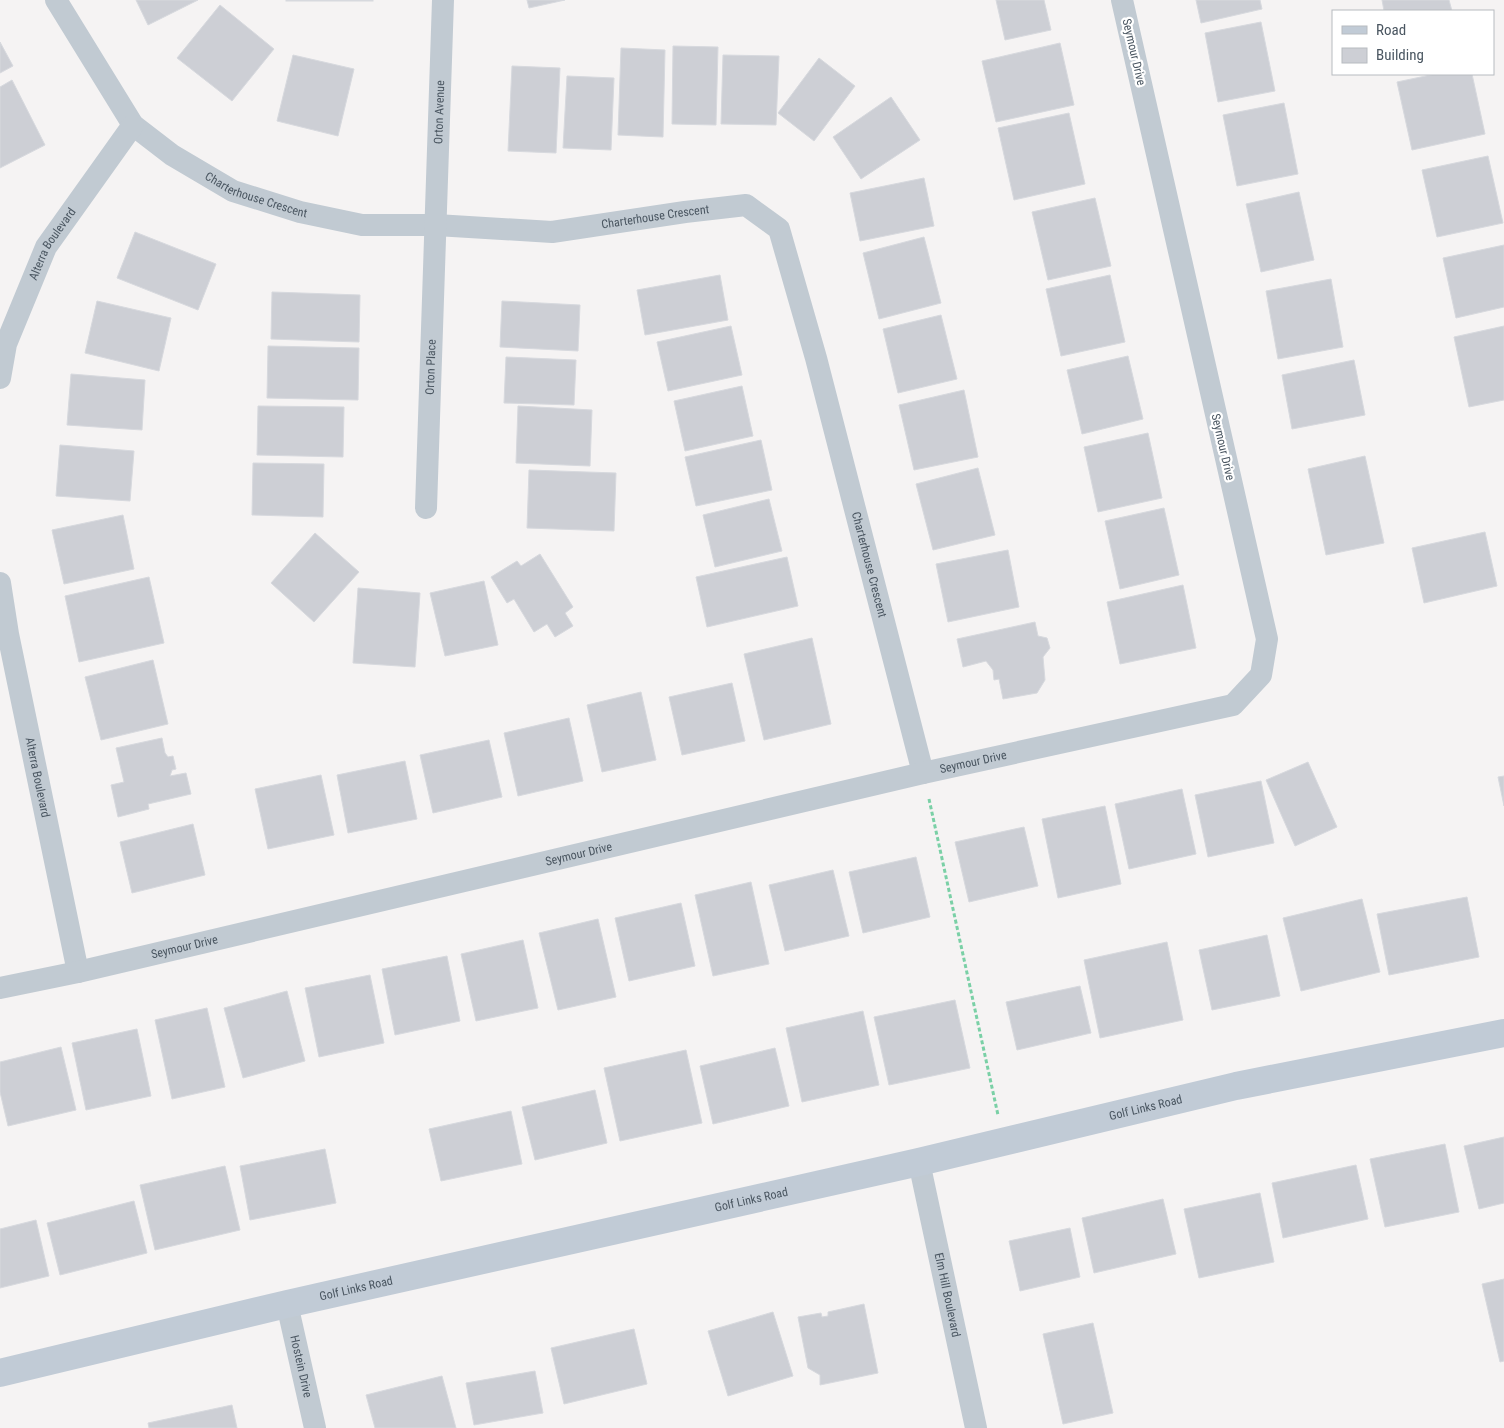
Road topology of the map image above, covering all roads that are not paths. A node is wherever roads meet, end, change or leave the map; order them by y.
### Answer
1 (56, 0) edge
2 (443, 0) edge
3 (1122, 0) edge
4 (133, 125) junction
5 (436, 224) junction
6 (0, 378) edge
7 (426, 508) dead end
8 (0, 583) edge
9 (923, 773) junction
10 (78, 972) junction
11 (0, 988) edge
12 (1504, 1033) edge
13 (919, 1162) junction
14 (287, 1304) junction
15 (0, 1373) edge
16 (315, 1428) edge
17 (976, 1428) edge

1 - 4 street, Charterhouse Crescent
2 - 5 street, Orton Avenue
3 - 9 street, Seymour Drive
4 - 5 street, Charterhouse Crescent
4 - 6 street, Alterra Boulevard
5 - 7 street, Orton Place
5 - 9 street, Charterhouse Crescent
8 - 10 street, Alterra Boulevard
9 - 10 street, Seymour Drive
10 - 11 street, Seymour Drive
12 - 13 main road, Golf Links Road
13 - 14 main road, Golf Links Road
13 - 17 street, Elm Hill Boulevard
14 - 15 main road, Golf Links Road
14 - 16 street, Hostein Drive

